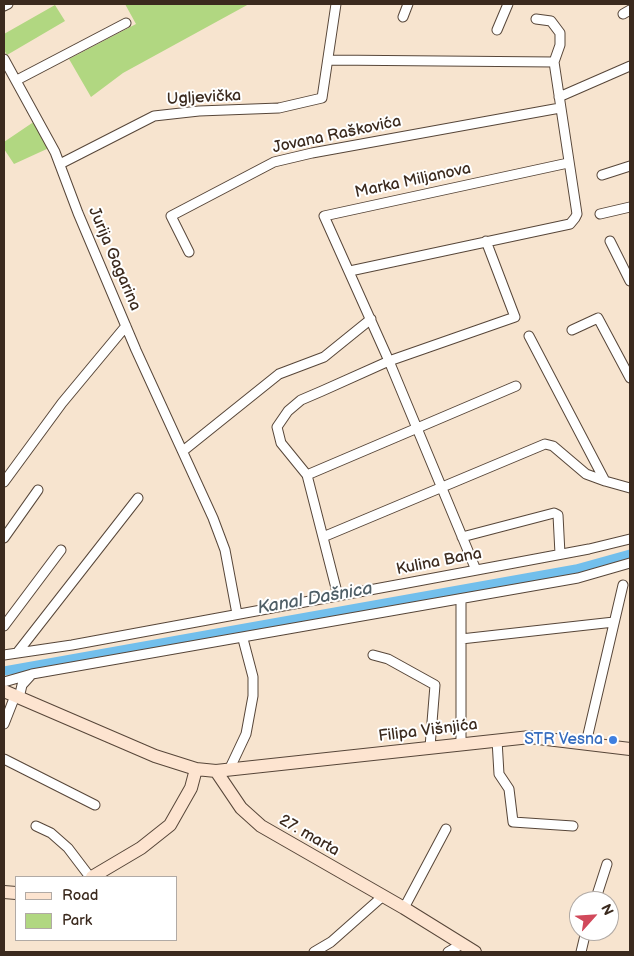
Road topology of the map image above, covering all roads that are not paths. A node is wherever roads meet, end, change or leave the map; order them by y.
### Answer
1 (8, 4) edge
2 (336, 4) edge
3 (408, 4) edge
4 (508, 4) edge
5 (4, 6) edge
6 (403, 17) dead end
7 (536, 19) dead end
8 (126, 23) dead end
9 (497, 30) dead end
10 (4, 59) edge
11 (329, 60) junction
12 (554, 62) junction
13 (630, 66) edge
14 (17, 80) junction
15 (559, 97) junction
16 (560, 108) junction
17 (568, 163) junction
18 (60, 164) junction
19 (630, 166) edge
20 (602, 175) dead end
21 (630, 207) edge
22 (600, 214) dead end
23 (486, 241) junction
24 (610, 241) dead end
25 (189, 252) dead end
26 (350, 271) junction
27 (630, 281) edge
28 (371, 319) junction
29 (126, 326) junction
30 (572, 330) dead end
31 (529, 336) dead end
32 (389, 361) junction
33 (630, 378) edge
34 (516, 386) dead end
35 (417, 427) junction
36 (183, 451) junction
37 (307, 475) junction
38 (605, 481) junction
39 (4, 482) edge
40 (442, 487) junction
41 (630, 488) edge
42 (38, 490) dead end
43 (138, 498) dead end
44 (323, 537) junction
45 (462, 537) junction
46 (4, 538) edge
47 (630, 539) edge
48 (61, 550) dead end
49 (560, 554) junction
50 (630, 562) edge
51 (476, 570) junction
52 (623, 585) dead end
53 (338, 596) junction
54 (461, 599) junction
55 (238, 614) junction
56 (614, 622) junction
57 (4, 626) edge
58 (243, 639) junction
59 (461, 639) junction
60 (16, 653) junction
61 (4, 655) edge
62 (372, 655) dead end
63 (32, 674) junction
64 (4, 682) edge
65 (12, 695) edge
66 (4, 724) edge
67 (497, 740) junction
68 (461, 743) junction
69 (586, 743) junction
70 (430, 747) junction
71 (630, 749) edge
72 (4, 759) edge
73 (196, 769) junction
74 (229, 770) junction
75 (216, 771) junction
76 (95, 805) dead end
77 (36, 826) dead end
78 (573, 826) dead end
79 (446, 829) dead end
80 (607, 864) dead end
81 (90, 876) edge
82 (93, 876) edge
83 (598, 891) edge
84 (383, 896) junction
85 (404, 908) junction
86 (462, 944) junction
87 (314, 952) edge
88 (448, 952) edge
89 (475, 952) edge

1 - 5 street
2 - 11 street, Ugljevička
3 - 6 street
4 - 9 street
7 - 12 street
8 - 14 street
10 - 14 street, Jurija Gagarina
11 - 12 street
11 - 18 street, Ugljevička
12 - 15 street
13 - 15 street
14 - 18 street, Jurija Gagarina
15 - 16 street
16 - 17 street
16 - 25 street, Jovana Raškovića
17 - 23 street
17 - 26 street, Marka Miljanova
18 - 29 street, Jurija Gagarina
19 - 20 street
21 - 22 street
23 - 26 street
23 - 32 street
24 - 27 street
26 - 28 street, Marka Miljanova
28 - 32 street, Marka Miljanova
28 - 36 street
29 - 36 street, Jurija Gagarina
29 - 39 street
30 - 33 street
31 - 38 street
32 - 35 street, Marka Miljanova
32 - 37 street
34 - 35 street
35 - 37 street
35 - 40 street, Marka Miljanova
36 - 55 street, Jurija Gagarina
37 - 44 street
38 - 40 street
38 - 41 street
40 - 44 street
40 - 45 street, Marka Miljanova
42 - 46 street
43 - 60 street
44 - 53 street
45 - 49 street
45 - 51 street, Marka Miljanova
47 - 49 street, Kulina Bana
48 - 57 street
49 - 51 street, Kulina Bana
50 - 54 street
51 - 53 street, Kulina Bana
52 - 56 street
53 - 55 street, Kulina Bana
54 - 58 street
54 - 59 street
55 - 60 street, Kulina Bana
56 - 59 street
56 - 69 street
58 - 63 street
58 - 74 street
59 - 68 street
60 - 61 street, Kulina Bana
62 - 70 street
63 - 64 street
63 - 65 street
65 - 66 street
65 - 73 main road, Filipa Višnjića
67 - 68 main road, Filipa Višnjića
67 - 69 main road, Filipa Višnjića
67 - 78 street
68 - 70 main road, Filipa Višnjića
69 - 71 main road, Filipa Višnjića
70 - 74 main road, Filipa Višnjića
72 - 76 street
73 - 75 main road, Filipa Višnjića
73 - 82 main road
74 - 75 main road, Filipa Višnjića
75 - 84 main road, 27. marta
77 - 81 street
79 - 85 street
80 - 83 street
84 - 85 main road, 27. marta
84 - 87 street
85 - 86 main road, 27. marta
86 - 88 street
86 - 89 main road, 27. marta

